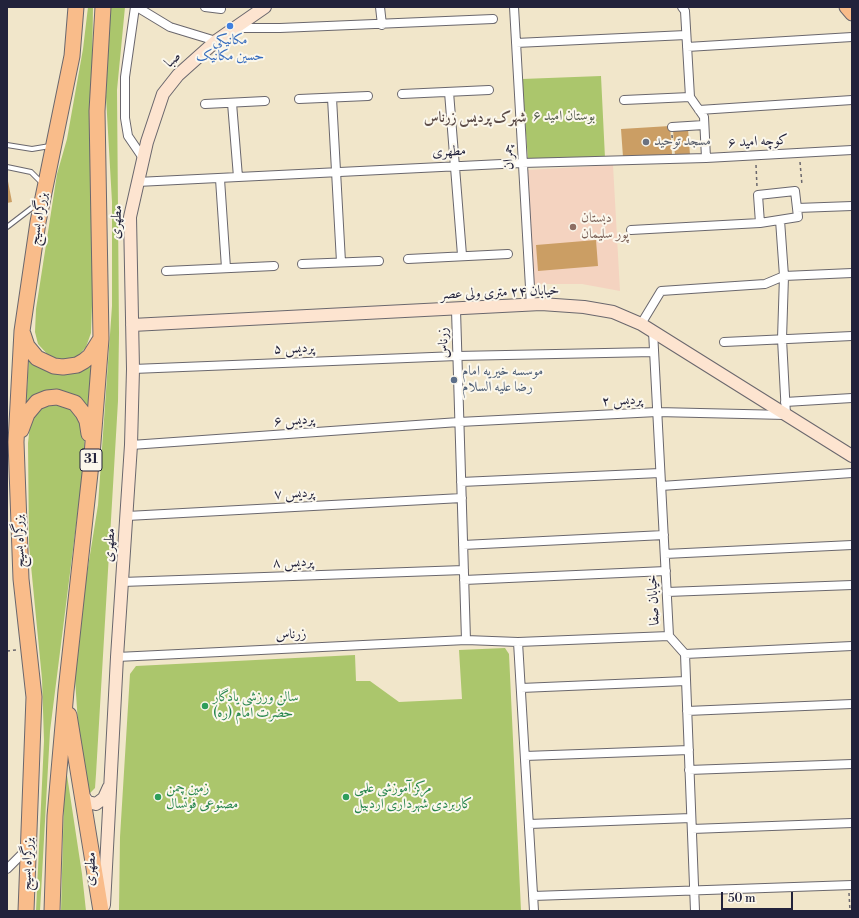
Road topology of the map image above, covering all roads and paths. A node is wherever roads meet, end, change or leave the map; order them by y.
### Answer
1 (76, 7) edge
2 (103, 7) edge
3 (136, 7) edge
4 (205, 7) edge
5 (265, 7) edge
6 (380, 7) edge
7 (514, 7) edge
8 (682, 7) edge
9 (846, 7) edge
10 (221, 9) dead end
11 (852, 14) edge
12 (493, 19) dead end
13 (382, 25) junction
14 (235, 28) junction
15 (686, 35) junction
16 (852, 37) edge
17 (216, 41) junction
18 (516, 43) junction
19 (687, 47) junction
20 (489, 90) dead end
21 (449, 92) junction
22 (163, 94) joint
23 (402, 94) dead end
24 (368, 96) dead end
25 (690, 97) junction
26 (332, 98) junction
27 (300, 99) dead end
28 (624, 100) dead end
29 (852, 100) edge
30 (266, 101) dead end
31 (232, 103) junction
32 (205, 104) dead end
33 (699, 110) junction
34 (704, 125) junction
35 (672, 127) joint
36 (7, 145) edge
37 (54, 145) junction
38 (852, 150) edge
39 (799, 152) junction
40 (755, 155) junction
41 (143, 158) junction
42 (706, 158) junction
43 (674, 159) junction
44 (522, 163) junction
45 (7, 167) edge
46 (454, 167) junction
47 (336, 172) junction
48 (238, 177) junction
49 (220, 179) junction
50 (137, 182) junction
51 (795, 192) junction
52 (44, 193) junction
53 (758, 195) junction
54 (852, 206) edge
55 (798, 208) junction
56 (780, 220) junction
57 (760, 223) junction
58 (7, 227) edge
59 (631, 230) dead end
60 (508, 254) dead end
61 (462, 255) junction
62 (408, 259) dead end
63 (379, 261) dead end
64 (341, 262) junction
65 (302, 264) dead end
66 (274, 266) dead end
67 (226, 268) junction
68 (166, 271) dead end
69 (852, 273) edge
70 (784, 276) junction
71 (531, 305) junction
72 (456, 310) junction
73 (641, 324) junction
74 (132, 325) junction
75 (22, 331) junction
76 (653, 331) junction
77 (852, 336) edge
78 (101, 338) junction
79 (782, 339) junction
80 (724, 342) dead end
81 (654, 352) junction
82 (457, 356) junction
83 (133, 368) junction
84 (852, 398) edge
85 (785, 402) junction
86 (657, 412) junction
87 (786, 415) junction
88 (459, 422) junction
89 (16, 442) junction
90 (131, 445) junction
91 (92, 455) junction
92 (852, 456) edge
93 (660, 473) junction
94 (852, 473) edge
95 (461, 482) junction
96 (661, 486) junction
97 (462, 498) junction
98 (127, 516) junction
99 (664, 535) junction
100 (463, 544) junction
101 (852, 545) edge
102 (665, 554) junction
103 (464, 570) junction
104 (666, 571) junction
105 (464, 580) junction
106 (122, 582) junction
107 (852, 585) edge
108 (667, 592) junction
109 (670, 636) junction
110 (466, 640) junction
111 (518, 642) junction
112 (852, 646) edge
113 (684, 654) junction
114 (116, 657) junction
115 (686, 681) junction
116 (521, 688) junction
117 (66, 692) junction
118 (852, 704) edge
119 (687, 711) junction
120 (689, 750) junction
121 (525, 756) junction
122 (852, 764) edge
123 (689, 770) junction
124 (110, 782) junction
125 (82, 795) junction
126 (692, 818) junction
127 (852, 823) edge
128 (529, 824) junction
129 (692, 829) junction
130 (29, 847) junction
131 (7, 869) edge
132 (850, 885) edge
133 (694, 890) junction
134 (533, 896) junction
135 (26, 911) edge
136 (52, 911) edge
137 (101, 911) edge
138 (104, 911) edge
139 (534, 911) edge
140 (695, 911) edge
141 (850, 911) edge

1 - 37 highway, بزرگراه بسیج
2 - 78 highway, بزرگراه بسیج / 31
3 - 17 street
3 - 41 street
4 - 10 street
5 - 14 street, صبا
6 - 13 street
7 - 18 street, چمران
8 - 15 street
9 - 11 main road
12 - 13 street
13 - 14 street
14 - 17 street, صبا
15 - 18 street
15 - 19 street
16 - 19 street
17 - 22 street, صبا
18 - 44 street, چمران
19 - 25 street
20 - 21 street
21 - 23 street
21 - 46 street
22 - 41 street, مطهری
24 - 26 street
25 - 28 street
25 - 33 street
26 - 27 street
26 - 47 street
29 - 33 street
30 - 31 street
31 - 32 street
31 - 48 street
33 - 34 street
34 - 35 street
34 - 42 street
35 - 43 path
36 - 37 lane
37 - 52 highway, بزرگراه بسیج
38 - 39 street, کوچه امید ۶
39 - 40 street, کوچه امید ۶
39 - 51 path
40 - 42 street, کوچه امید ۶
40 - 53 path
41 - 50 street, مطهری
42 - 43 street, کوچه امید ۶
43 - 44 street, کوچه امید ۶
44 - 46 street, مطهری
44 - 71 street, چمران
45 - 52 lane
46 - 47 street, مطهری
46 - 61 street
47 - 48 street, مطهری
47 - 64 street
48 - 49 street, مطهری
49 - 50 street, مطهری
49 - 67 street
50 - 74 street, مطهری
51 - 53 street
51 - 55 street
52 - 58 lane
52 - 75 highway, بزرگراه بسیج
53 - 57 street
54 - 55 street
55 - 56 street
56 - 57 street
56 - 70 street
57 - 59 street
60 - 61 street
61 - 62 street
63 - 64 street
64 - 65 street
66 - 67 street
67 - 68 street
69 - 70 street
70 - 73 street
70 - 79 street
71 - 72 street, خیابان ۲۴ متری ولی عصر
71 - 73 street, خیابان ۲۴ متری ولی عصر
72 - 74 street, خیابان ۲۴ متری ولی عصر
72 - 82 street, زرناس
73 - 76 street, خیابان ۲۴ متری ولی عصر
74 - 83 street, مطهری
75 - 78 highway
75 - 89 highway, بزرگراه بسیج
76 - 81 street, خیابان صفا
76 - 87 street, خیابان ۲۴ متری ولی عصر
77 - 79 street
78 - 91 highway, بزرگراه بسیج / 31
79 - 80 street
79 - 85 street
81 - 82 street, پردیس ۵
81 - 86 street, خیابان صفا
82 - 83 street, پردیس ۵
82 - 88 street, زرناس
83 - 90 street, مطهری
84 - 85 street
85 - 87 street
86 - 87 street, پردیس ۲
86 - 88 street, پردیس ۲
86 - 93 street, خیابان صفا
87 - 92 street, خیابان ۲۴ متری ولی عصر
88 - 90 street, پردیس ۶
88 - 95 street, زرناس
89 - 91 highway
89 - 130 highway, بزرگراه بسیج
90 - 98 street, مطهری
91 - 117 highway, بزرگراه بسیج / 31
93 - 95 street
93 - 96 street, خیابان صفا
94 - 96 street
95 - 97 street, زرناس
96 - 99 street, خیابان صفا
97 - 98 street, پردیس ۷
97 - 100 street, زرناس
98 - 106 street, مطهری
99 - 100 street
99 - 102 street, خیابان صفا
100 - 103 street, زرناس
101 - 102 street
102 - 104 street, خیابان صفا
103 - 105 street, زرناس
103 - 106 street, پردیس ۸
104 - 105 street
104 - 108 street, خیابان صفا
105 - 110 street, زرناس
106 - 114 street, مطهری
107 - 108 street
108 - 109 street, خیابان صفا
109 - 111 street, زرناس
109 - 113 street, خیابان صفا
110 - 111 street, زرناس
110 - 114 street, زرناس
111 - 116 street
112 - 113 street
113 - 115 street
114 - 124 street, مطهری
115 - 116 street
115 - 119 street
116 - 121 street
117 - 125 highway
117 - 136 highway, بزرگراه بسیج / 31
118 - 119 street
119 - 120 street
120 - 121 street
120 - 123 street
121 - 128 street
122 - 123 street
123 - 126 street
124 - 125 street
124 - 138 street, مطهری
125 - 137 highway
126 - 128 street
126 - 129 street
127 - 129 street
128 - 134 street
129 - 133 street
130 - 131 street
130 - 135 highway, بزرگراه بسیج
132 - 133 street
132 - 141 path
133 - 134 street
133 - 140 street
134 - 139 street

